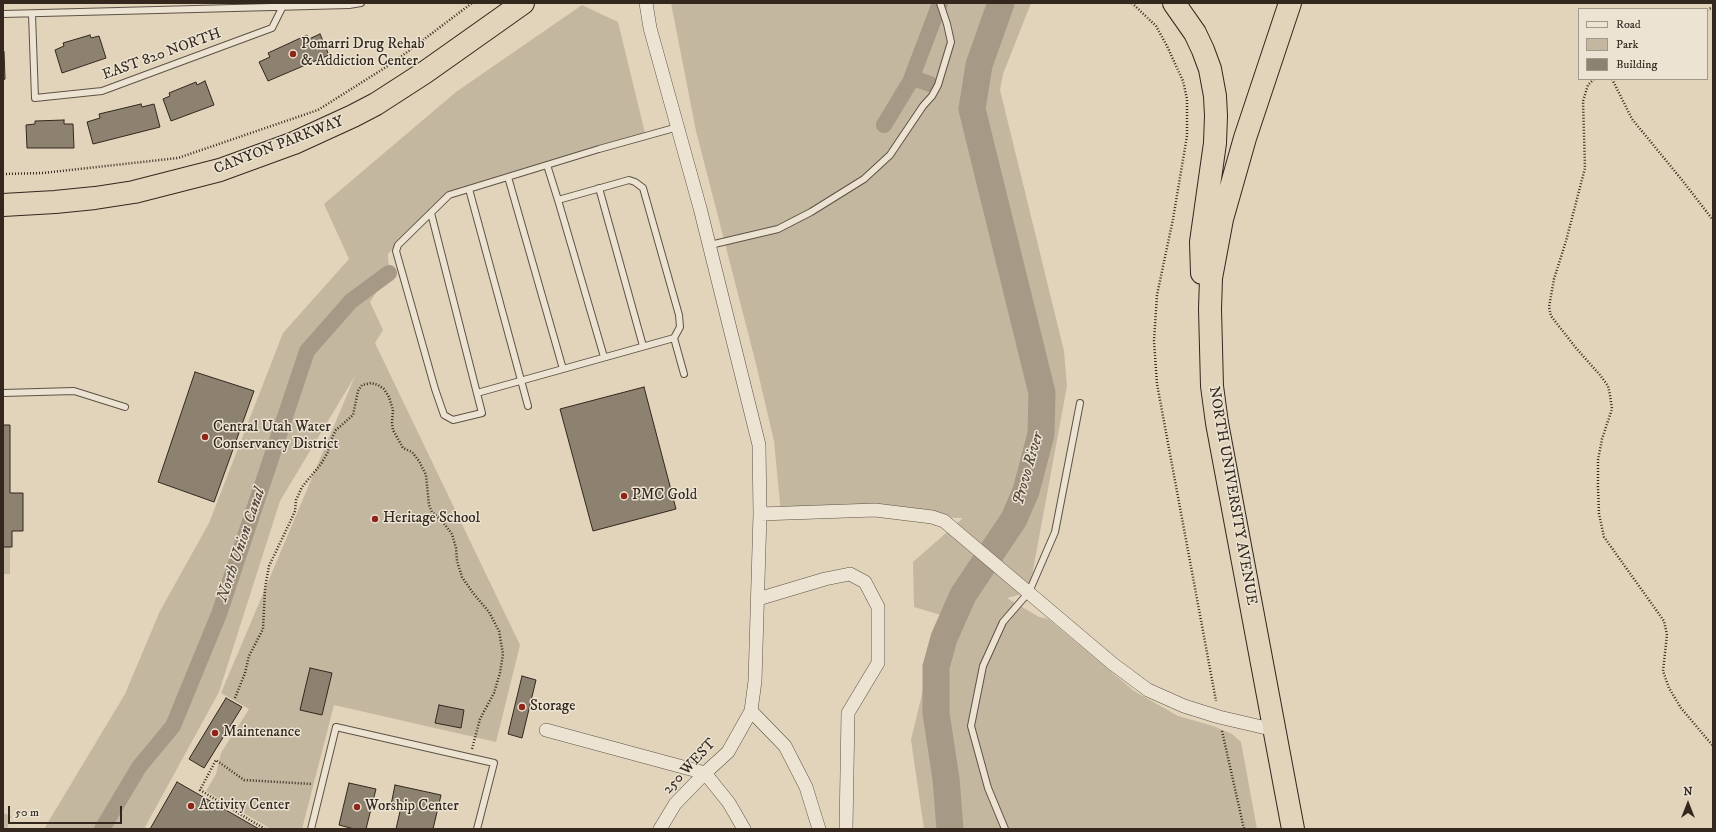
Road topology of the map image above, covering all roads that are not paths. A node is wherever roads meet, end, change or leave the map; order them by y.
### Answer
1 (361, 3) edge
2 (523, 3) edge
3 (646, 3) edge
4 (940, 3) edge
5 (1174, 3) edge
6 (1290, 3) edge
7 (283, 6) junction
8 (3, 14) edge
9 (32, 14) junction
10 (678, 127) junction
11 (547, 165) junction
12 (508, 177) junction
13 (599, 188) junction
14 (469, 189) junction
15 (558, 200) junction
16 (3, 205) edge
17 (431, 213) junction
18 (710, 245) junction
19 (1210, 309) junction
20 (674, 338) junction
21 (643, 346) junction
22 (604, 357) junction
23 (563, 369) junction
24 (684, 374) dead end
25 (521, 380) junction
26 (3, 393) edge
27 (477, 393) junction
28 (1080, 402) dead end
29 (528, 406) dead end
30 (125, 407) dead end
31 (760, 514) junction
32 (1028, 592) junction
33 (758, 599) junction
34 (751, 711) junction
35 (546, 730) dead end
36 (1274, 730) junction
37 (705, 773) junction
38 (311, 829) edge
39 (477, 829) edge
40 (660, 829) edge
41 (744, 829) edge
42 (819, 829) edge
43 (846, 829) edge
44 (1005, 829) edge
45 (1293, 829) edge

1 - 7 lane
2 - 16 highway, CANYON PARKWAY
3 - 10 street, 250 WEST
4 - 18 lane
5 - 19 highway
6 - 19 highway, NORTH UNIVERSITY AVENUE
7 - 9 lane
7 - 9 lane, EAST 820 NORTH
8 - 9 lane
10 - 11 lane
10 - 18 street, 250 WEST
11 - 12 lane
11 - 15 lane
12 - 14 lane
12 - 23 lane
13 - 15 lane
13 - 20 lane
13 - 21 lane
14 - 17 lane
14 - 25 lane
15 - 22 lane
17 - 27 lane
17 - 27 lane
18 - 31 street, 250 WEST
19 - 36 highway, NORTH UNIVERSITY AVENUE
20 - 21 lane
20 - 24 lane
21 - 22 lane
22 - 23 lane
23 - 25 lane
25 - 27 lane
25 - 29 lane
26 - 30 lane
28 - 32 lane
31 - 32 street
31 - 33 street, 250 WEST
32 - 36 street
32 - 44 lane
33 - 34 street, 250 WEST
33 - 43 street
34 - 37 street, 250 WEST
34 - 42 street
35 - 37 street
36 - 45 highway, NORTH UNIVERSITY AVENUE
37 - 40 street, 250 WEST
37 - 41 street
38 - 39 lane

